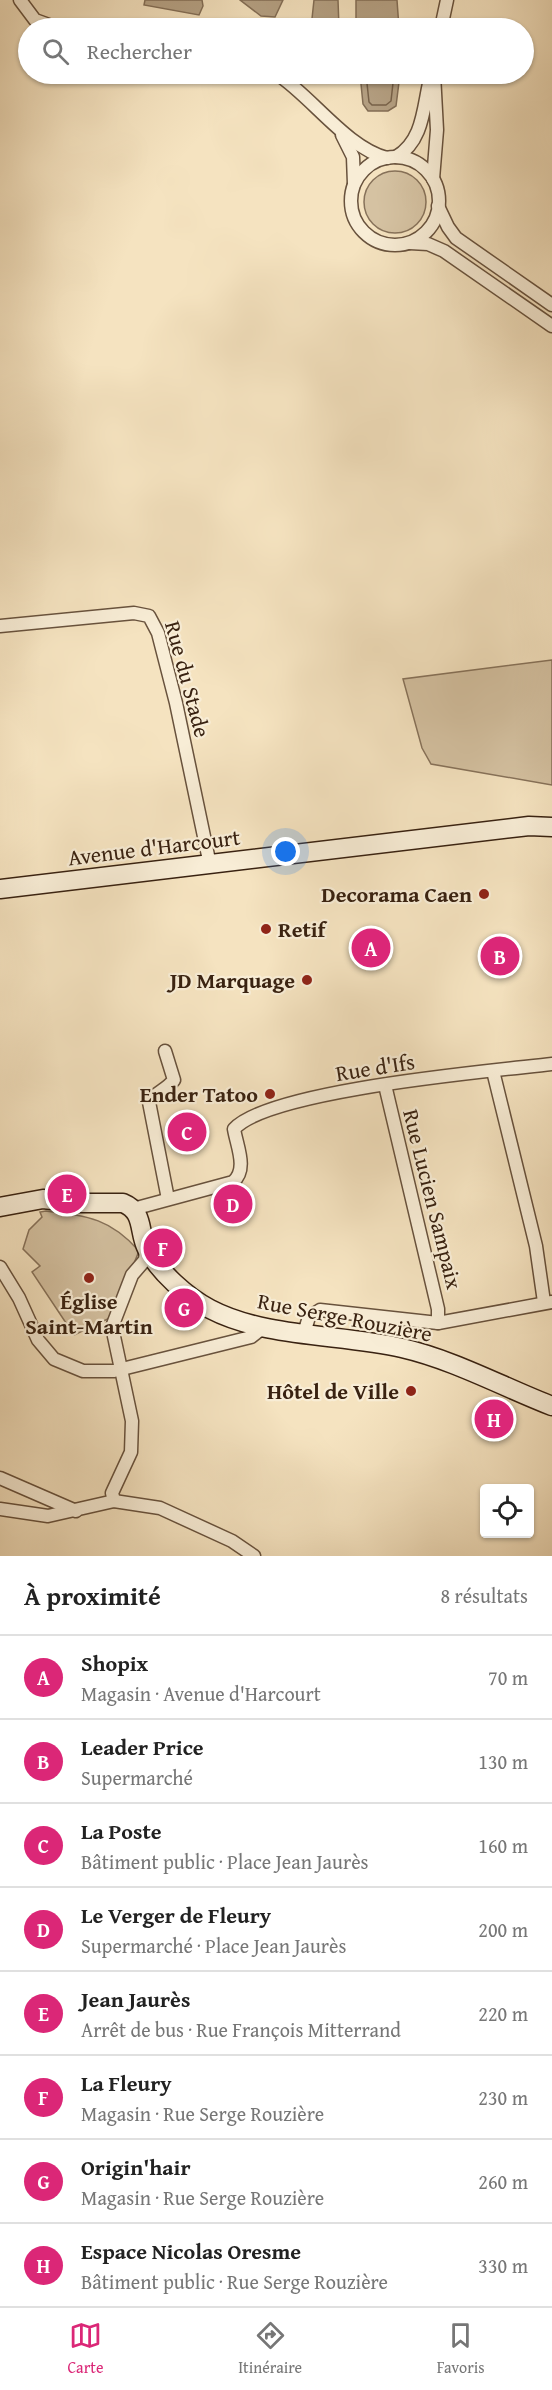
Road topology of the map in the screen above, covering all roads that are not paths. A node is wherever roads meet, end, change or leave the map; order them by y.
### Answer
1 (20, 0) edge
2 (447, 0) edge
3 (34, 18) edge
4 (443, 18) edge
5 (290, 84) edge
6 (430, 84) edge
7 (434, 84) edge
8 (339, 129) junction
9 (391, 158) junction
10 (433, 179) junction
11 (354, 184) junction
12 (438, 206) junction
13 (409, 243) junction
14 (552, 304) edge
15 (552, 326) edge
16 (0, 626) edge
17 (552, 818) edge
18 (529, 826) junction
19 (552, 827) edge
20 (210, 864) junction
21 (0, 889) edge
22 (165, 1051) dead end
23 (552, 1064) edge
24 (494, 1071) junction
25 (385, 1085) junction
26 (168, 1199) junction
27 (0, 1207) edge
28 (133, 1209) junction
29 (146, 1248) junction
30 (0, 1268) edge
31 (548, 1302) edge
32 (438, 1323) junction
33 (265, 1326) junction
34 (304, 1332) junction
35 (121, 1369) junction
36 (552, 1406) edge
37 (0, 1478) edge
38 (114, 1501) junction
39 (0, 1509) edge
40 (76, 1510) junction
41 (254, 1556) edge

1 - 3 street
2 - 4 street
5 - 8 street
6 - 9 street
7 - 10 street
8 - 9 street
8 - 11 street
9 - 10 street
9 - 11 street
10 - 12 street
11 - 13 street
12 - 13 street
12 - 14 street
13 - 15 street
16 - 20 street, Rue du Stade
17 - 18 street, Avenue d'Harcourt
18 - 19 street, Avenue d'Harcourt
18 - 20 street, Avenue d'Harcourt
20 - 21 street, Avenue d'Harcourt
22 - 26 street
23 - 24 street, Rue d'Ifs
24 - 25 street, Rue d'Ifs
24 - 31 street
25 - 26 street, Rue d'Ifs
25 - 32 street, Rue Lucien Sampaix
26 - 28 street
27 - 28 street
28 - 29 street
29 - 33 street, Rue Serge Rouzière
29 - 35 street
30 - 35 street
31 - 32 street
32 - 34 street
33 - 34 street, Rue Serge Rouzière
33 - 35 street
34 - 36 street, Rue Serge Rouzière
35 - 38 street
37 - 40 street
38 - 40 street
38 - 41 street
39 - 40 street

